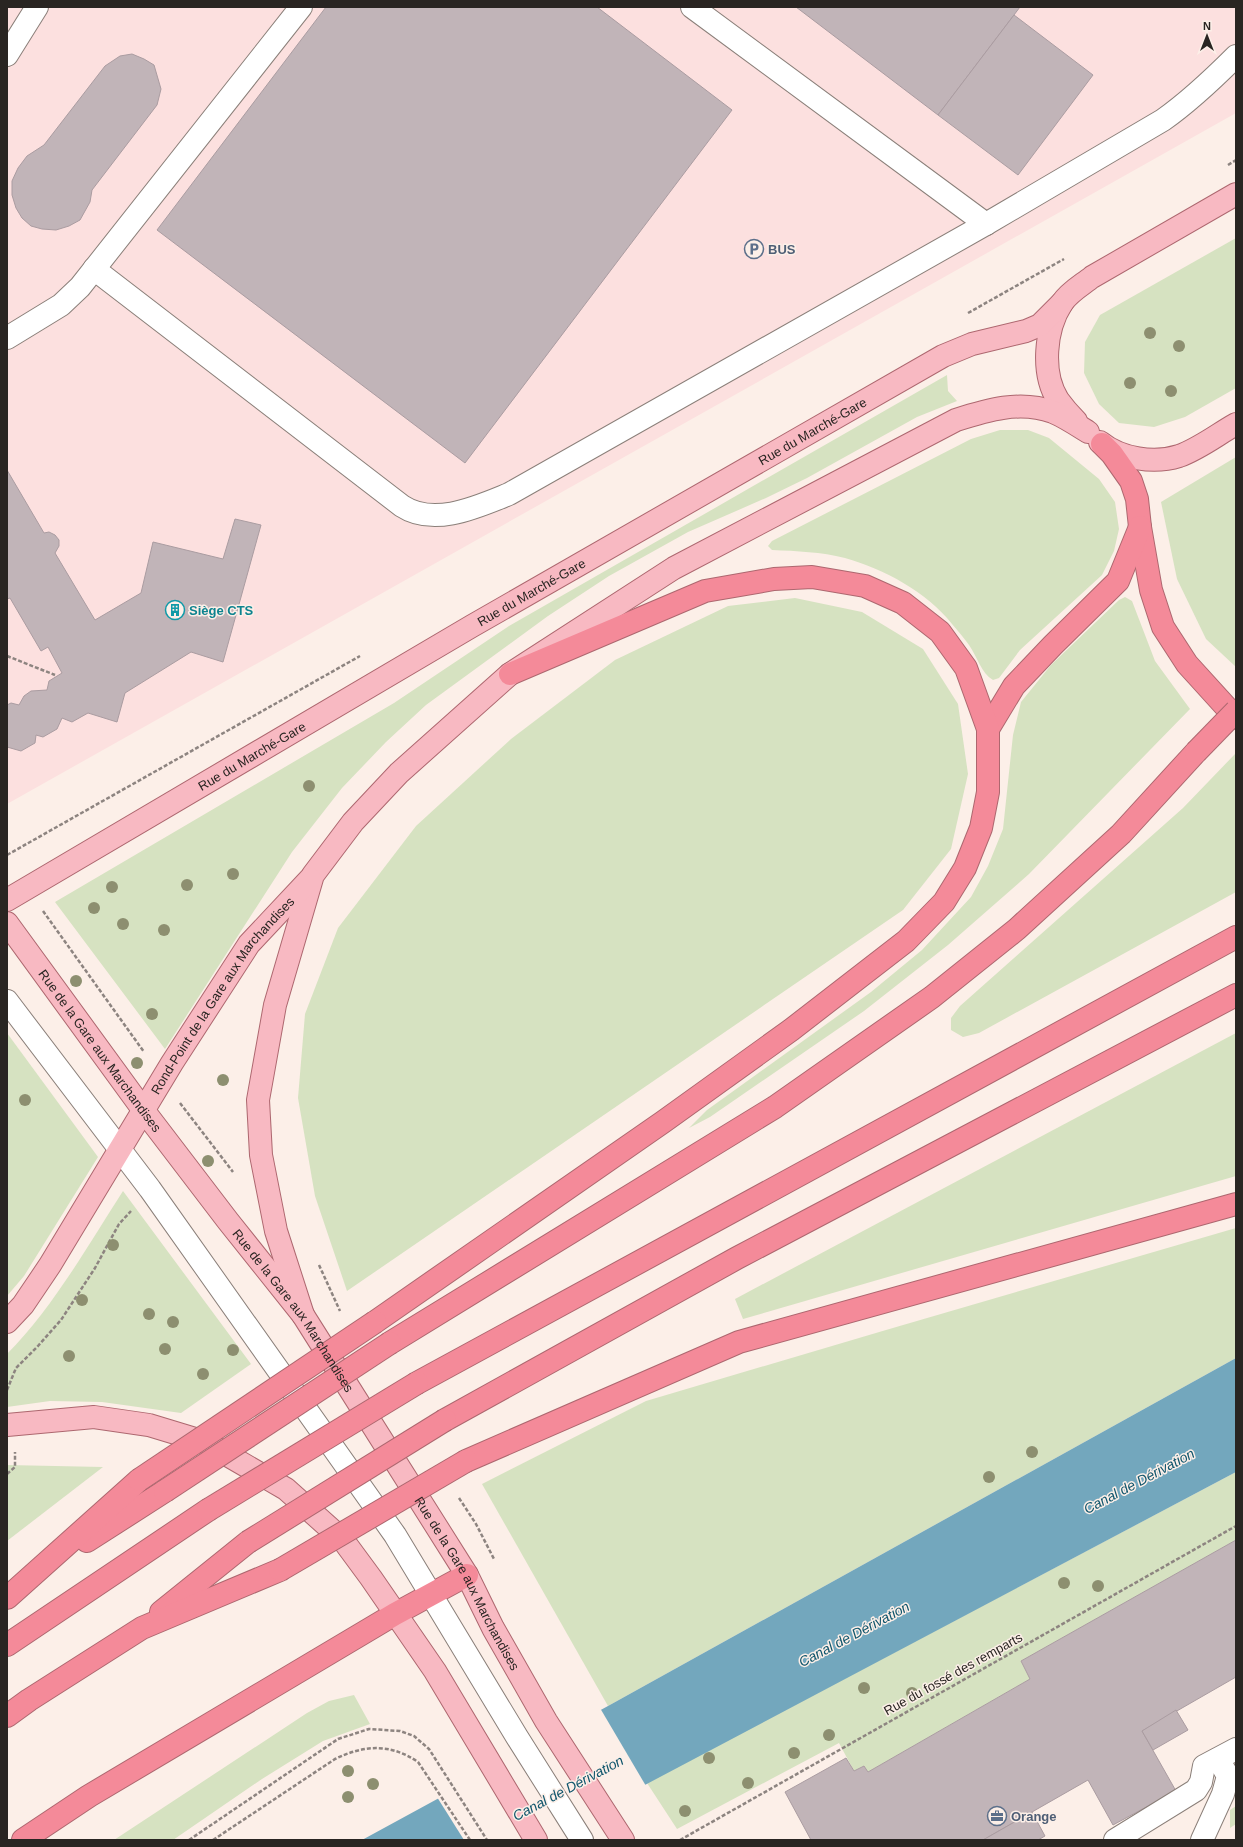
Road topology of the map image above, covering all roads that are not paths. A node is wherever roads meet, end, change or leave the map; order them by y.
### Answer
1 (37, 7) edge
2 (301, 7) edge
3 (692, 7) edge
4 (7, 54) edge
5 (1236, 56) edge
6 (1236, 194) edge
7 (986, 224) junction
8 (94, 269) junction
9 (1062, 303) junction
10 (7, 338) edge
11 (1236, 424) edge
12 (1095, 438) junction
13 (1140, 527) junction
14 (510, 674) junction
15 (1236, 711) edge
16 (1236, 718) edge
17 (988, 729) junction
18 (313, 875) junction
19 (7, 900) edge
20 (7, 923) edge
21 (1236, 937) edge
22 (1236, 995) edge
23 (7, 1000) edge
24 (144, 1111) junction
25 (120, 1152) junction
26 (1236, 1204) edge
27 (303, 1315) junction
28 (7, 1322) edge
29 (7, 1425) edge
30 (467, 1575) junction
31 (25, 1581) junction
32 (431, 1596) junction
33 (7, 1598) edge
34 (395, 1614) junction
35 (142, 1628) junction
36 (7, 1645) edge
37 (7, 1716) edge
38 (1227, 1754) edge
39 (578, 1834) edge
40 (23, 1840) edge
41 (536, 1840) edge
42 (624, 1840) edge
43 (1115, 1840) edge
44 (1202, 1840) edge

1 - 4 lane
2 - 8 lane
3 - 7 lane
5 - 7 lane
6 - 9 main road, Rue du Marché-Gare
7 - 8 lane
8 - 10 lane
9 - 12 main road
9 - 19 main road, Rue du Marché-Gare
11 - 12 main road
12 - 13 highway
12 - 14 main road
13 - 16 highway
13 - 17 highway
14 - 17 highway
14 - 18 main road
15 - 31 highway, bridge
17 - 31 highway, bridge
18 - 24 main road, Rond-Point de la Gare aux Marchandises
18 - 27 main road
20 - 24 main road, Rue de la Gare aux Marchandises
21 - 36 highway, bridge
22 - 35 highway, bridge
23 - 25 lane
24 - 25 main road, Rond-Point de la Gare aux Marchandises
24 - 27 main road, Rue de la Gare aux Marchandises
25 - 28 main road, Rond-Point de la Gare aux Marchandises
25 - 32 lane
26 - 35 highway, bridge
27 - 30 main road, Rue de la Gare aux Marchandises
29 - 34 main road
30 - 32 highway
30 - 42 main road, Rue de la Gare aux Marchandises
31 - 33 highway
32 - 34 highway
32 - 39 lane
34 - 40 highway
34 - 41 main road
35 - 37 highway
38 - 43 lane
38 - 44 lane

